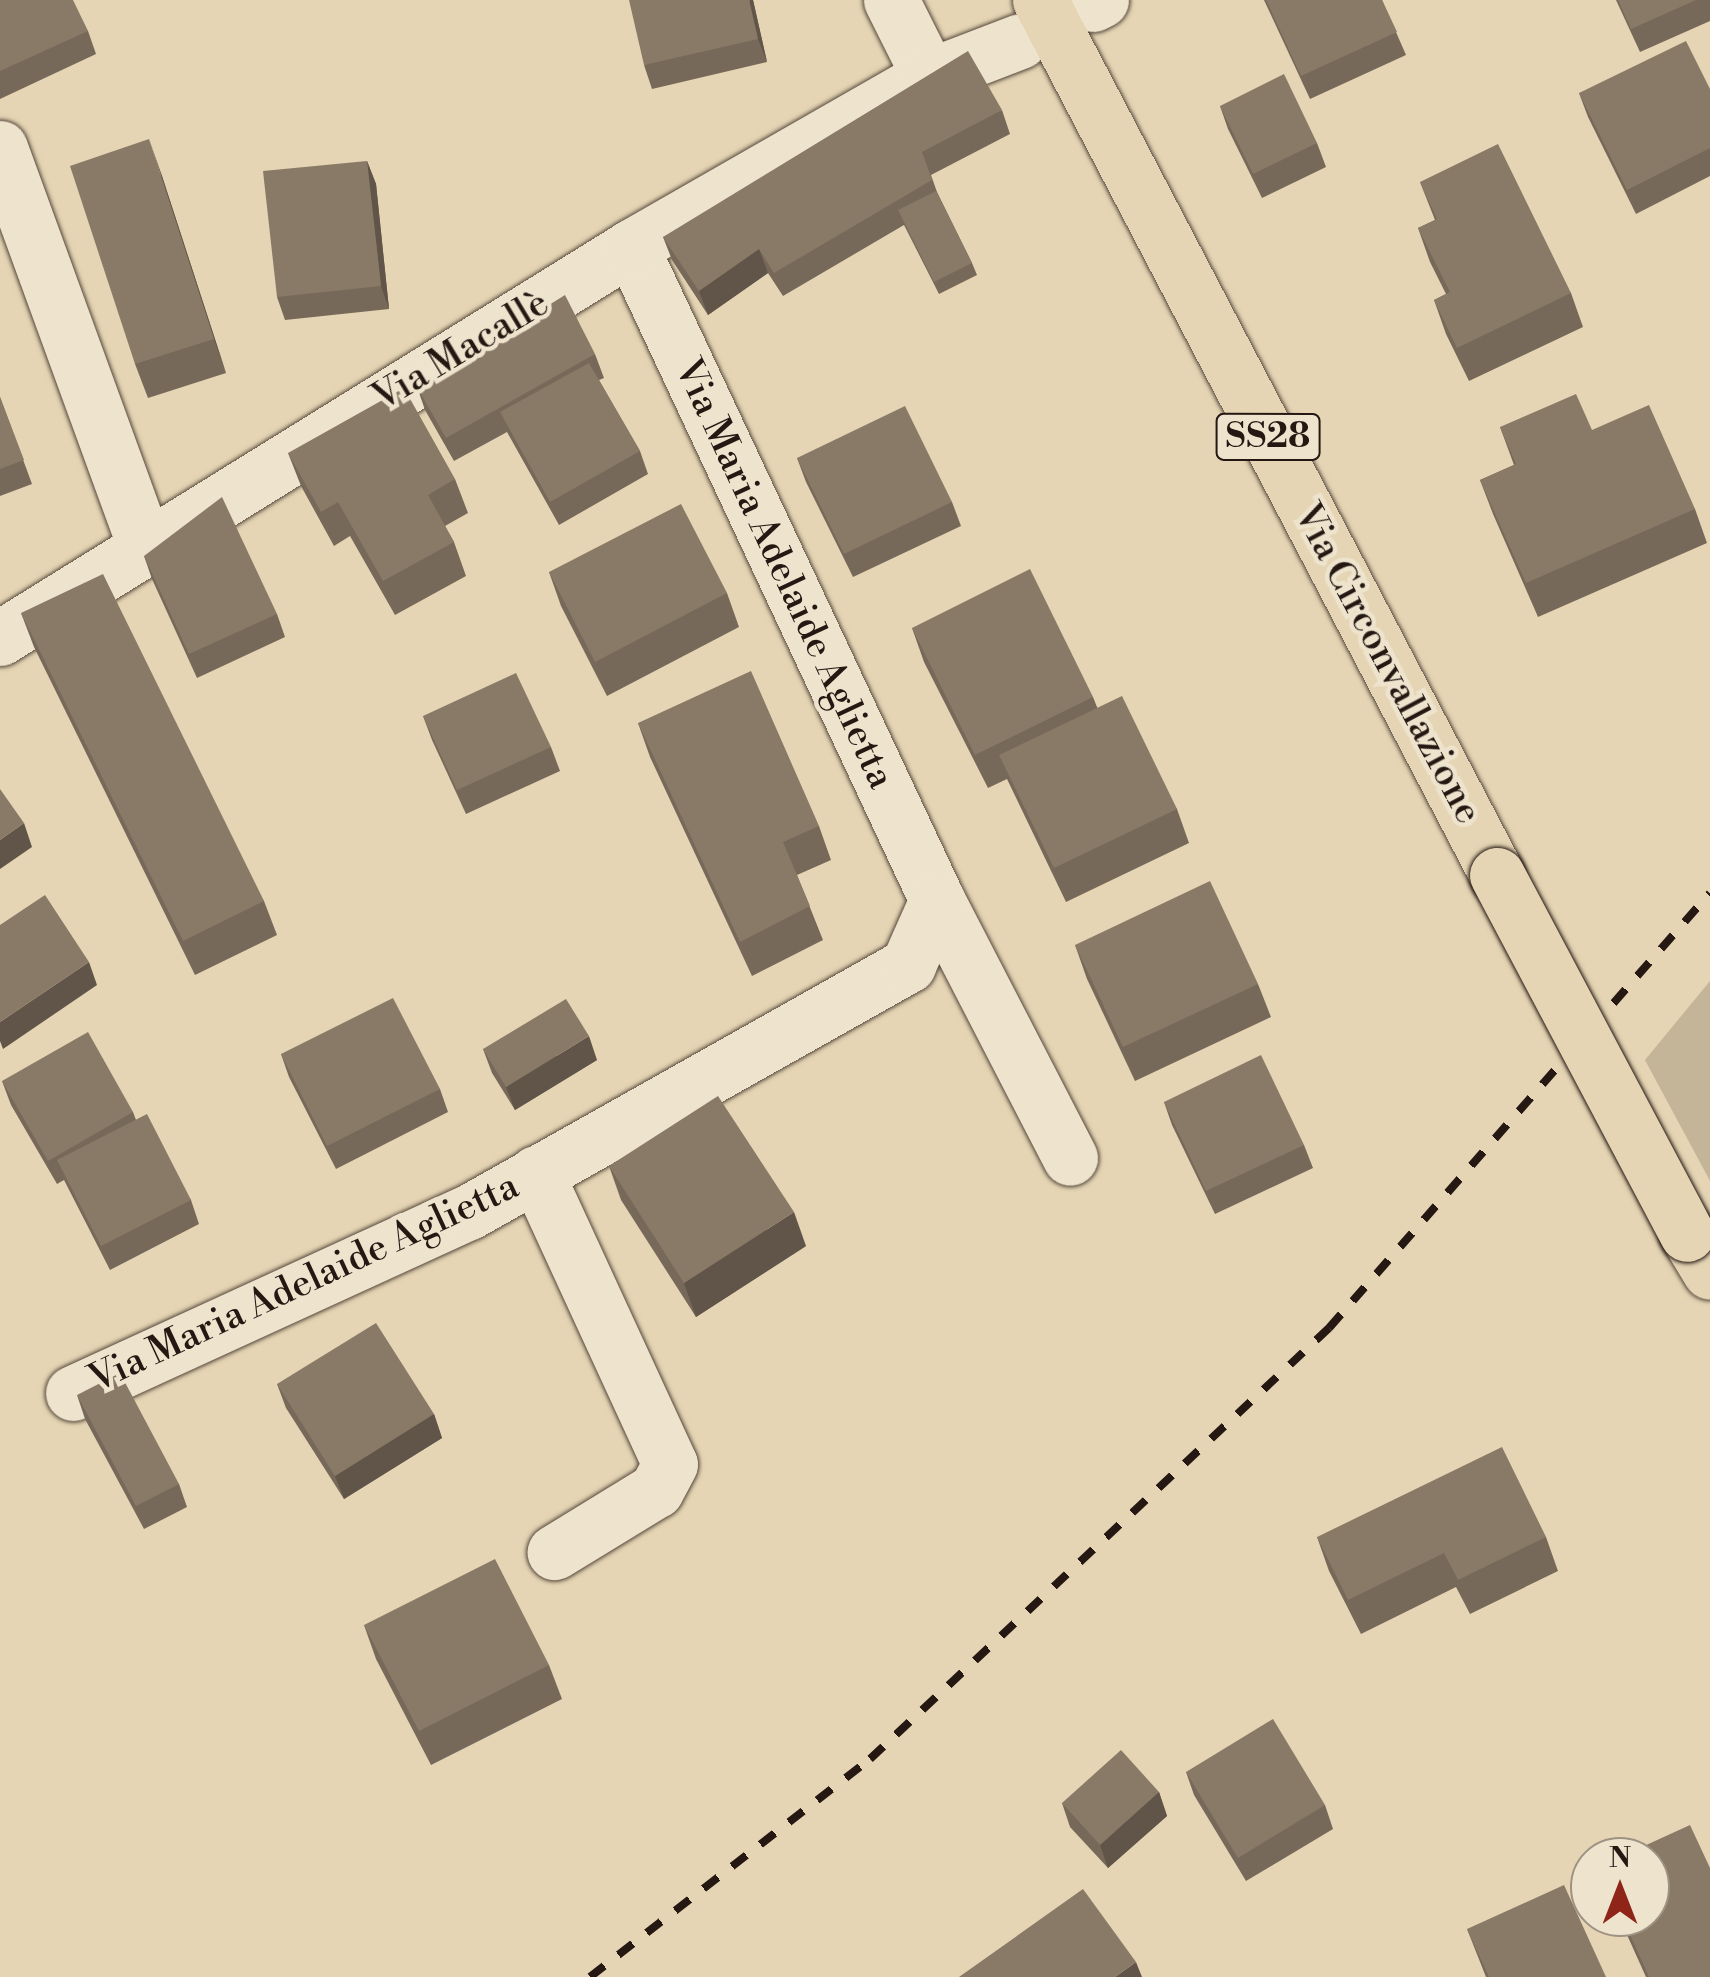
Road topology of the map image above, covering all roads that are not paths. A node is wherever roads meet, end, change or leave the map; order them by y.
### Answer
1 (891, 0) edge
2 (1063, 11) edge
3 (928, 76) junction
4 (0, 148) edge
5 (632, 247) junction
6 (144, 544) junction
7 (0, 638) edge
8 (937, 900) junction
9 (1070, 1158) dead end
10 (536, 1173) junction
11 (1699, 1253) edge
12 (72, 1394) dead end
13 (555, 1552) dead end

1 - 3 street
2 - 3 street, Via Macallè
2 - 11 main road, Via Circonvallazione / SS28, bridge
3 - 5 street, Via Macallè
4 - 6 street
5 - 6 street, Via Macallè
5 - 8 street, Via Maria Adelaide Aglietta
6 - 7 street, Via Macallè
8 - 9 street, Via Maria Adelaide Aglietta
8 - 10 street, Via Maria Adelaide Aglietta
10 - 12 street, Via Maria Adelaide Aglietta
10 - 13 street, Via Maria Adelaide Aglietta

